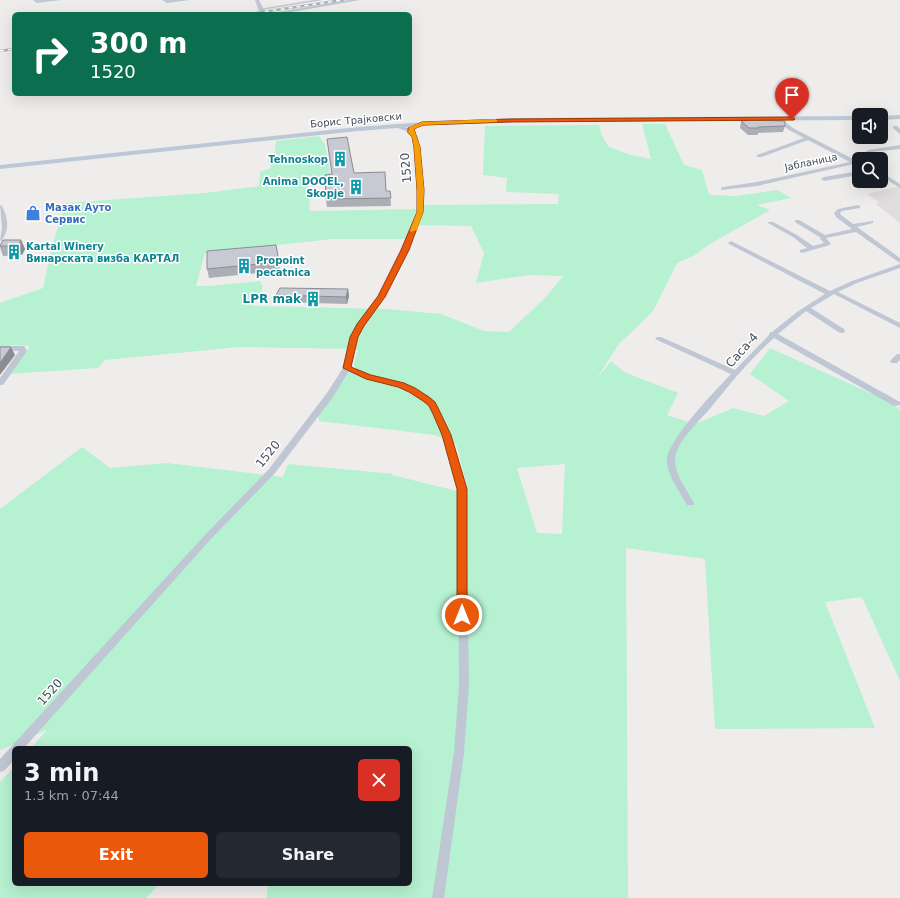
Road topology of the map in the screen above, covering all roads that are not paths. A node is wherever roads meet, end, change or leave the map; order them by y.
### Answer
1 (35, 0) edge
2 (59, 0) edge
3 (164, 0) edge
4 (188, 0) edge
5 (257, 0) edge
6 (321, 0) edge
7 (358, 0) edge
8 (262, 11) edge
9 (283, 12) edge
10 (852, 118) edge
11 (888, 118) edge
12 (900, 118) edge
13 (778, 119) junction
14 (422, 124) junction
15 (397, 126) junction
16 (895, 127) dead end
17 (900, 132) edge
18 (411, 133) junction
19 (809, 138) junction
20 (900, 148) edge
21 (869, 152) edge
22 (759, 156) dead end
23 (852, 160) edge
24 (852, 164) edge
25 (0, 167) edge
26 (852, 174) edge
27 (888, 178) edge
28 (824, 179) dead end
29 (898, 183) edge
30 (723, 189) dead end
31 (0, 207) edge
32 (858, 207) dead end
33 (797, 221) dead end
34 (871, 222) dead end
35 (771, 223) dead end
36 (855, 228) junction
37 (824, 237) junction
38 (0, 239) edge
39 (730, 243) dead end
40 (812, 248) junction
41 (802, 251) dead end
42 (900, 261) edge
43 (900, 266) edge
44 (832, 293) junction
45 (807, 309) junction
46 (900, 326) edge
47 (842, 331) dead end
48 (772, 334) junction
49 (659, 339) dead end
50 (0, 348) edge
51 (347, 368) junction
52 (736, 373) junction
53 (0, 383) edge
54 (897, 404) dead end
55 (690, 503) dead end
56 (19, 746) edge
57 (12, 754) edge
58 (0, 768) edge
59 (438, 898) edge

1 - 2 street
3 - 4 street
5 - 8 street
6 - 8 street
7 - 9 street
10 - 13 main road, Борис Трајковски
11 - 12 main road
13 - 14 main road, Борис Трајковски
13 - 19 street
14 - 15 main road, Борис Трајковски
14 - 18 street
15 - 18 street
15 - 25 main road, Борис Трајковски
16 - 17 street
18 - 51 street, 1520
19 - 22 street
19 - 23 street
20 - 21 street, Јабланица
24 - 30 street, Јабланица
26 - 28 street
27 - 29 street
31 - 38 street
32 - 36 street
33 - 37 street
34 - 36 street
35 - 40 street
36 - 37 street
36 - 42 street
37 - 40 street
39 - 44 street
40 - 41 street
43 - 44 street, Саса-4
44 - 45 street, Саса-4
44 - 46 street
45 - 47 street
45 - 48 street, Саса-4
48 - 52 street, Саса-4
48 - 54 street
49 - 52 street
50 - 53 street
51 - 56 street, 1520
51 - 59 street
52 - 55 street, Саса-4
57 - 58 street

